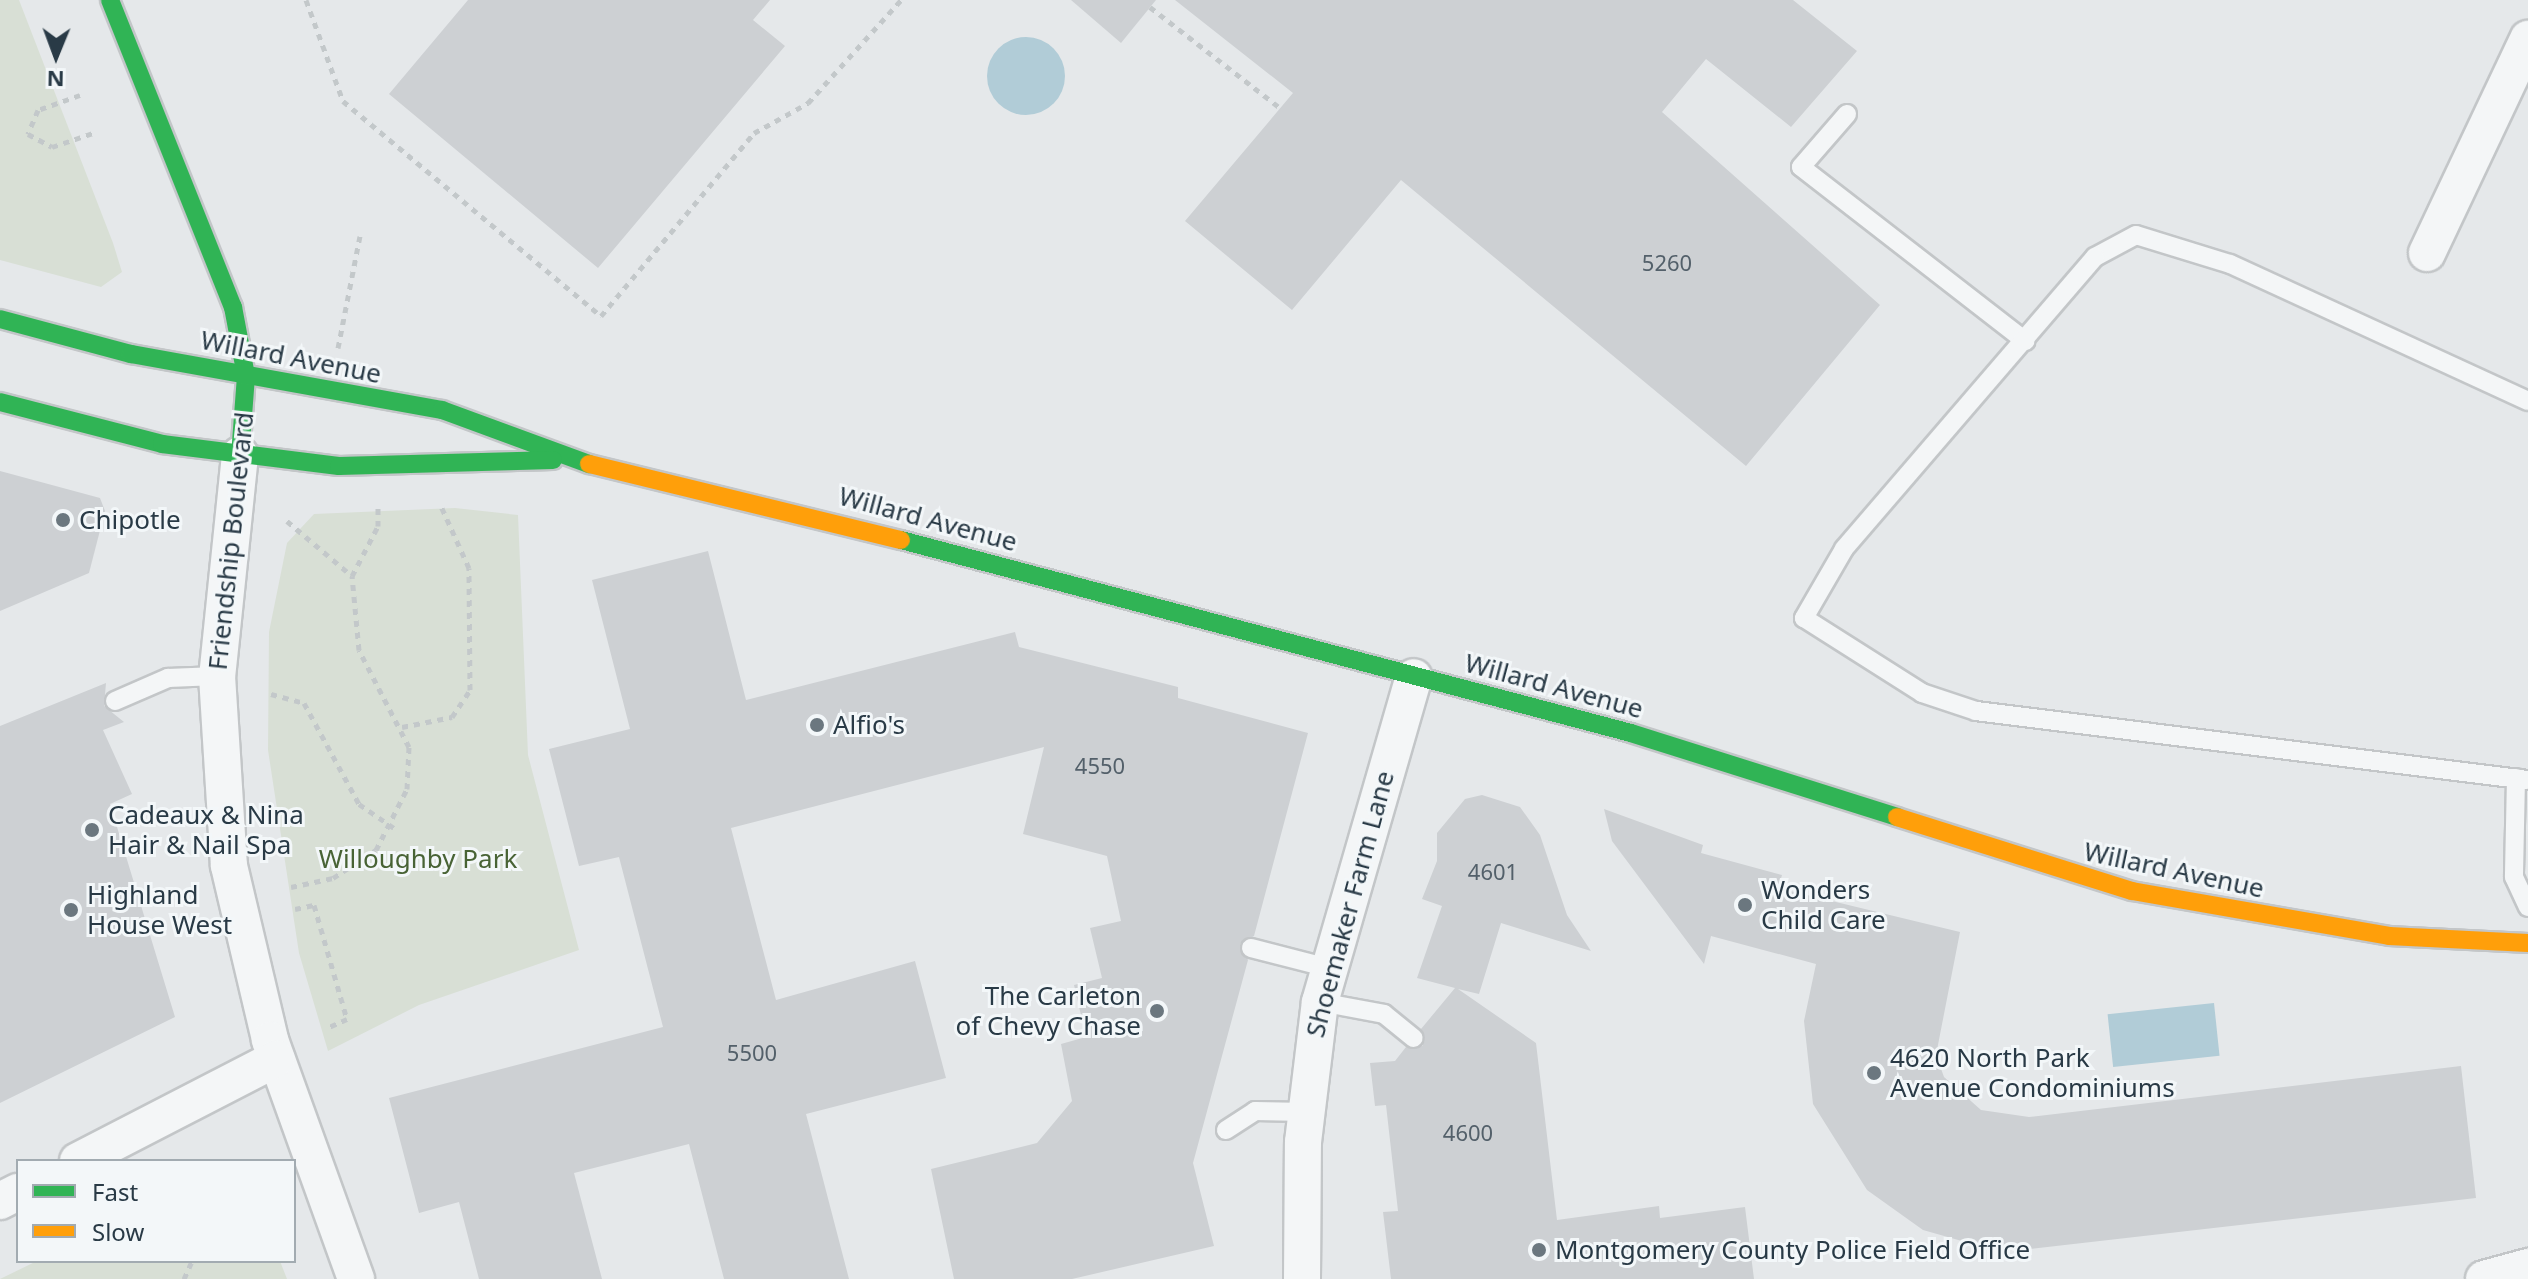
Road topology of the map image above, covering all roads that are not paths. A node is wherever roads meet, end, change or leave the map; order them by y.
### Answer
1 (110, 0) edge
2 (2528, 39) edge
3 (1847, 114) dead end
4 (2427, 253) dead end
5 (0, 319) edge
6 (2025, 341) junction
7 (246, 376) junction
8 (2528, 401) edge
9 (0, 402) edge
10 (240, 455) junction
11 (567, 459) junction
12 (217, 676) junction
13 (1414, 677) junction
14 (115, 701) dead end
15 (2522, 779) edge
16 (2528, 907) edge
17 (2528, 943) edge
18 (1251, 948) dead end
19 (1324, 985) junction
20 (1414, 1038) dead end
21 (276, 1059) junction
22 (1306, 1112) junction
23 (1226, 1130) dead end
24 (82, 1159) edge
25 (2528, 1267) edge
26 (356, 1279) edge
27 (1302, 1279) edge
28 (2484, 1279) edge

1 - 7 street, Friendship Boulevard
2 - 4 street
3 - 6 lane
5 - 7 street, Willard Avenue
6 - 8 lane
6 - 15 lane
7 - 10 street, Friendship Boulevard
7 - 11 street, Willard Avenue
9 - 10 street, Willard Avenue
10 - 11 street, Willard Avenue
10 - 12 street, Friendship Boulevard
11 - 13 street, Willard Avenue
12 - 14 lane
12 - 21 street, Friendship Boulevard
13 - 17 street, Willard Avenue
13 - 19 street, Shoemaker Farm Lane
15 - 16 lane
18 - 19 lane
19 - 20 lane
19 - 22 street, Shoemaker Farm Lane
21 - 24 street
21 - 26 street, Friendship Boulevard
22 - 23 lane
22 - 27 street, Shoemaker Farm Lane
25 - 28 street

